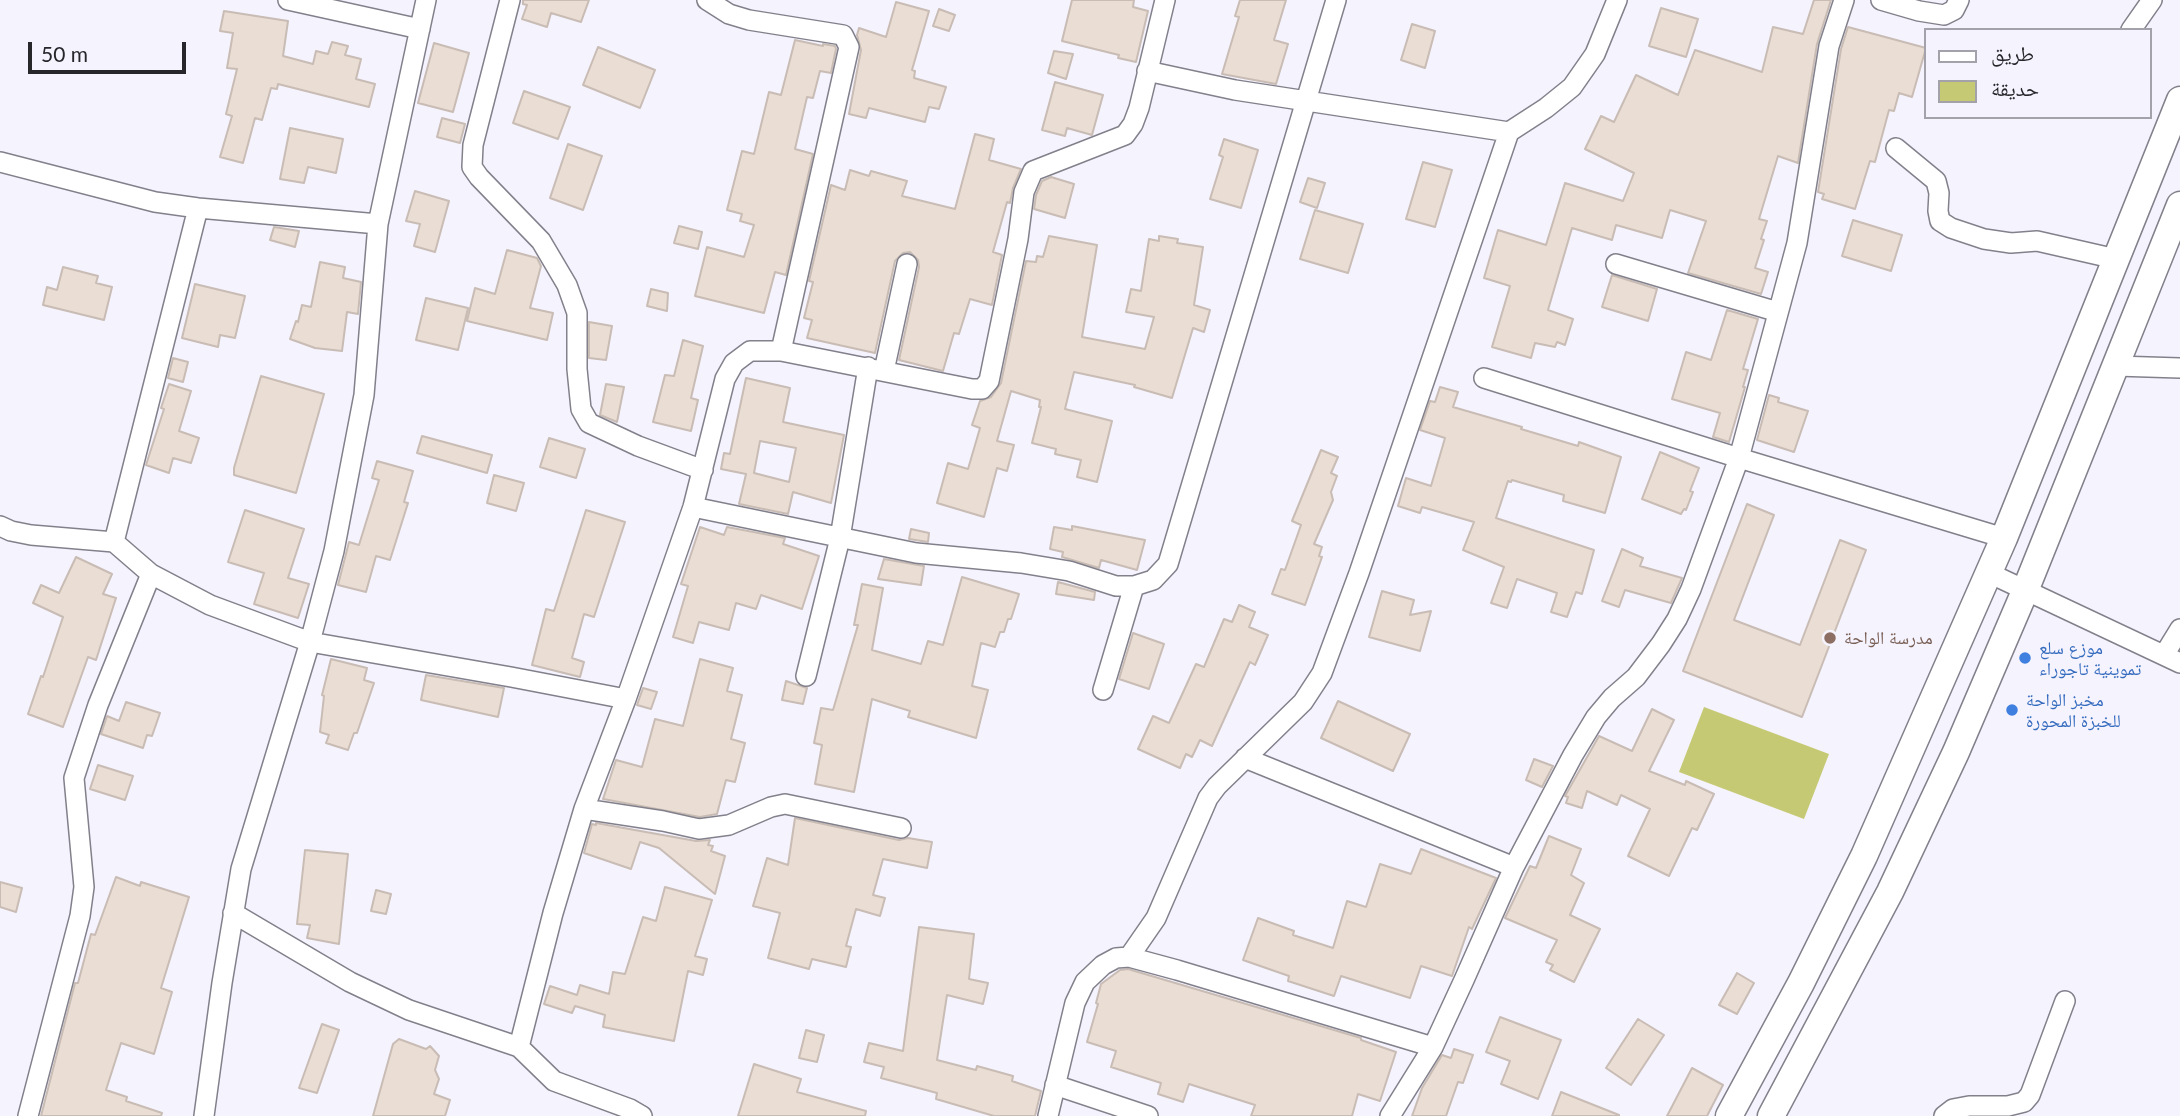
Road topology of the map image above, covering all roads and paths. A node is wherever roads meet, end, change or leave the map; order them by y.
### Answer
1 (288, 0) edge
2 (426, 0) edge
3 (510, 0) edge
4 (706, 0) edge
5 (1165, 0) edge
6 (1336, 0) edge
7 (1617, 0) edge
8 (1844, 0) edge
9 (1881, 0) edge
10 (1959, 0) edge
11 (2152, 0) edge
12 (2132, 28) edge
13 (420, 29) junction
14 (1147, 71) junction
15 (1307, 100) junction
16 (2180, 100) edge
17 (1509, 132) junction
18 (1896, 148) dead end
19 (0, 162) edge
20 (2180, 205) edge
21 (198, 208) junction
22 (378, 224) junction
23 (2116, 259) junction
24 (907, 264) dead end
25 (1616, 264) dead end
26 (1778, 312) junction
27 (781, 351) junction
28 (2116, 366) junction
29 (2180, 368) edge
30 (876, 369) junction
31 (1484, 378) dead end
32 (1739, 458) junction
33 (704, 470) junction
34 (693, 508) junction
35 (0, 526) edge
36 (840, 538) junction
37 (2004, 538) junction
38 (114, 542) junction
39 (1989, 573) junction
40 (151, 574) junction
41 (1134, 586) junction
42 (2025, 591) junction
43 (2180, 629) edge
44 (310, 642) junction
45 (2172, 659) edge
46 (806, 676) dead end
47 (1103, 690) dead end
48 (626, 699) junction
49 (1245, 758) junction
50 (584, 809) junction
51 (901, 828) dead end
52 (1514, 867) junction
53 (233, 913) junction
54 (1129, 957) junction
55 (2065, 1001) dead end
56 (1433, 1046) junction
57 (519, 1047) junction
58 (1055, 1085) junction
59 (28, 1116) edge
60 (204, 1116) edge
61 (642, 1116) edge
62 (1048, 1116) edge
63 (1148, 1116) edge
64 (1391, 1116) edge
65 (1730, 1116) edge
66 (1771, 1116) edge
67 (1944, 1116) edge

1 - 13 street
2 - 13 street
3 - 33 street
4 - 27 street
5 - 14 street
6 - 15 street
7 - 17 street
8 - 26 street
9 - 10 street
11 - 12 street
13 - 22 street
14 - 15 street
14 - 30 street
15 - 17 street
15 - 41 street
16 - 23 main road
17 - 49 street
18 - 23 street
19 - 21 street
20 - 28 main road
21 - 22 street
21 - 38 street
22 - 44 street
23 - 37 main road
24 - 30 street
25 - 26 street
26 - 32 street
27 - 30 street
27 - 33 street
28 - 29 street
28 - 42 main road
30 - 36 street
31 - 32 street
32 - 37 street
32 - 52 street
33 - 34 street
34 - 36 street
34 - 48 street
35 - 38 street
36 - 41 street
36 - 46 street
37 - 39 main road
38 - 40 street
39 - 42 street
39 - 65 main road
40 - 44 street
40 - 59 street
41 - 47 street
42 - 45 street
42 - 66 main road
43 - 45 street
44 - 48 street
44 - 53 street
48 - 50 street
49 - 52 street
49 - 54 street
50 - 51 street
50 - 57 street
52 - 56 street
53 - 57 street
53 - 60 street
54 - 56 street
54 - 58 street
55 - 67 street
56 - 64 street
57 - 61 street
58 - 62 street
58 - 63 street

